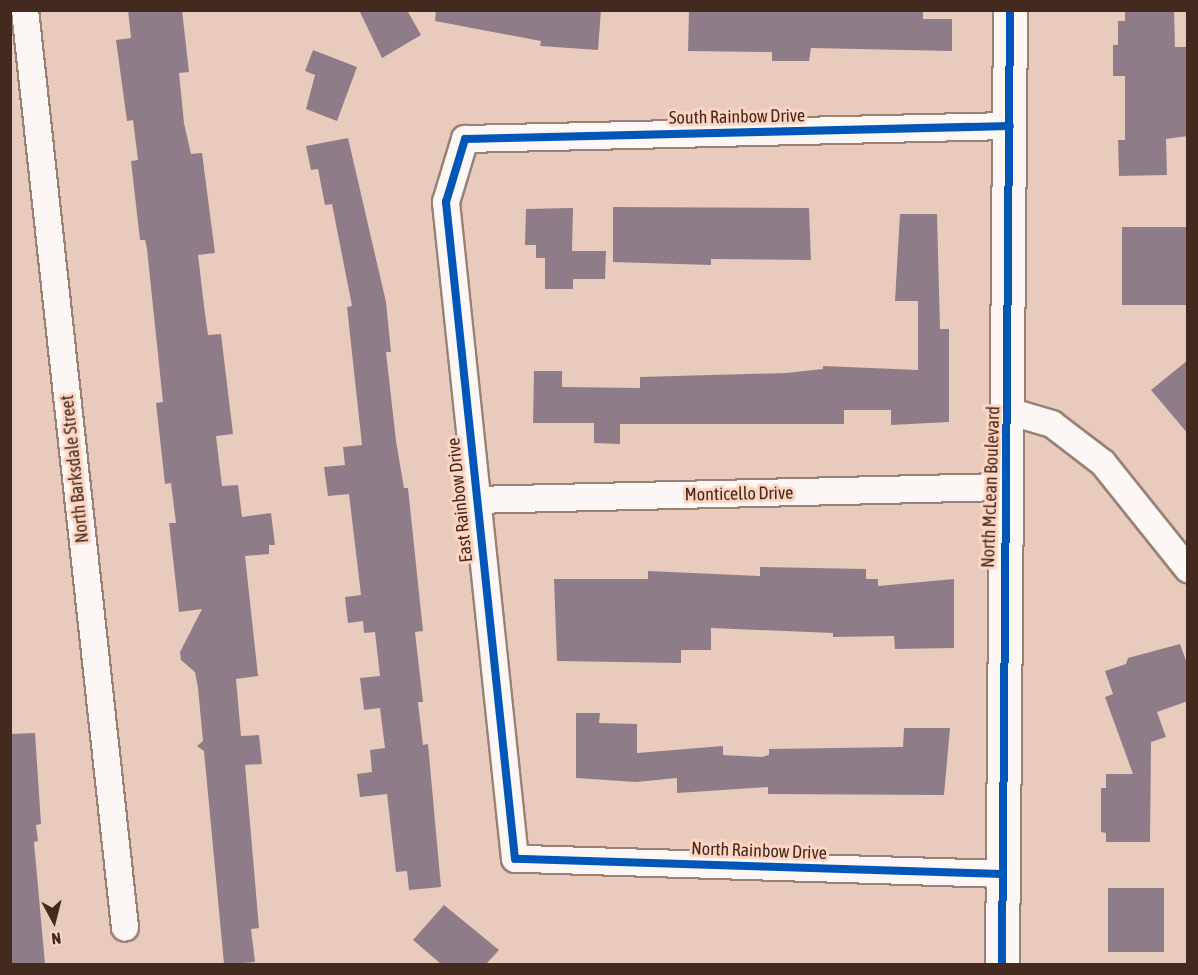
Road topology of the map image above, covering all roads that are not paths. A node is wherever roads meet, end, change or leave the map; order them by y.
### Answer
1 (25, 10) edge
2 (1010, 10) edge
3 (1010, 126) junction
4 (465, 139) joint
5 (1008, 411) junction
6 (1004, 487) junction
7 (474, 500) junction
8 (1188, 569) edge
9 (515, 859) joint
10 (1002, 874) junction
11 (125, 928) dead end
12 (1002, 964) edge

1 - 11 street, North Barksdale Street
2 - 3 main road, North McLean Boulevard
3 - 4 street, South Rainbow Drive
3 - 5 main road, North McLean Boulevard
4 - 7 street, East Rainbow Drive
5 - 6 main road, North McLean Boulevard
5 - 8 street
6 - 7 street, Monticello Drive
6 - 10 main road, North McLean Boulevard
7 - 9 street, East Rainbow Drive
9 - 10 street, North Rainbow Drive
10 - 12 main road, North McLean Boulevard

